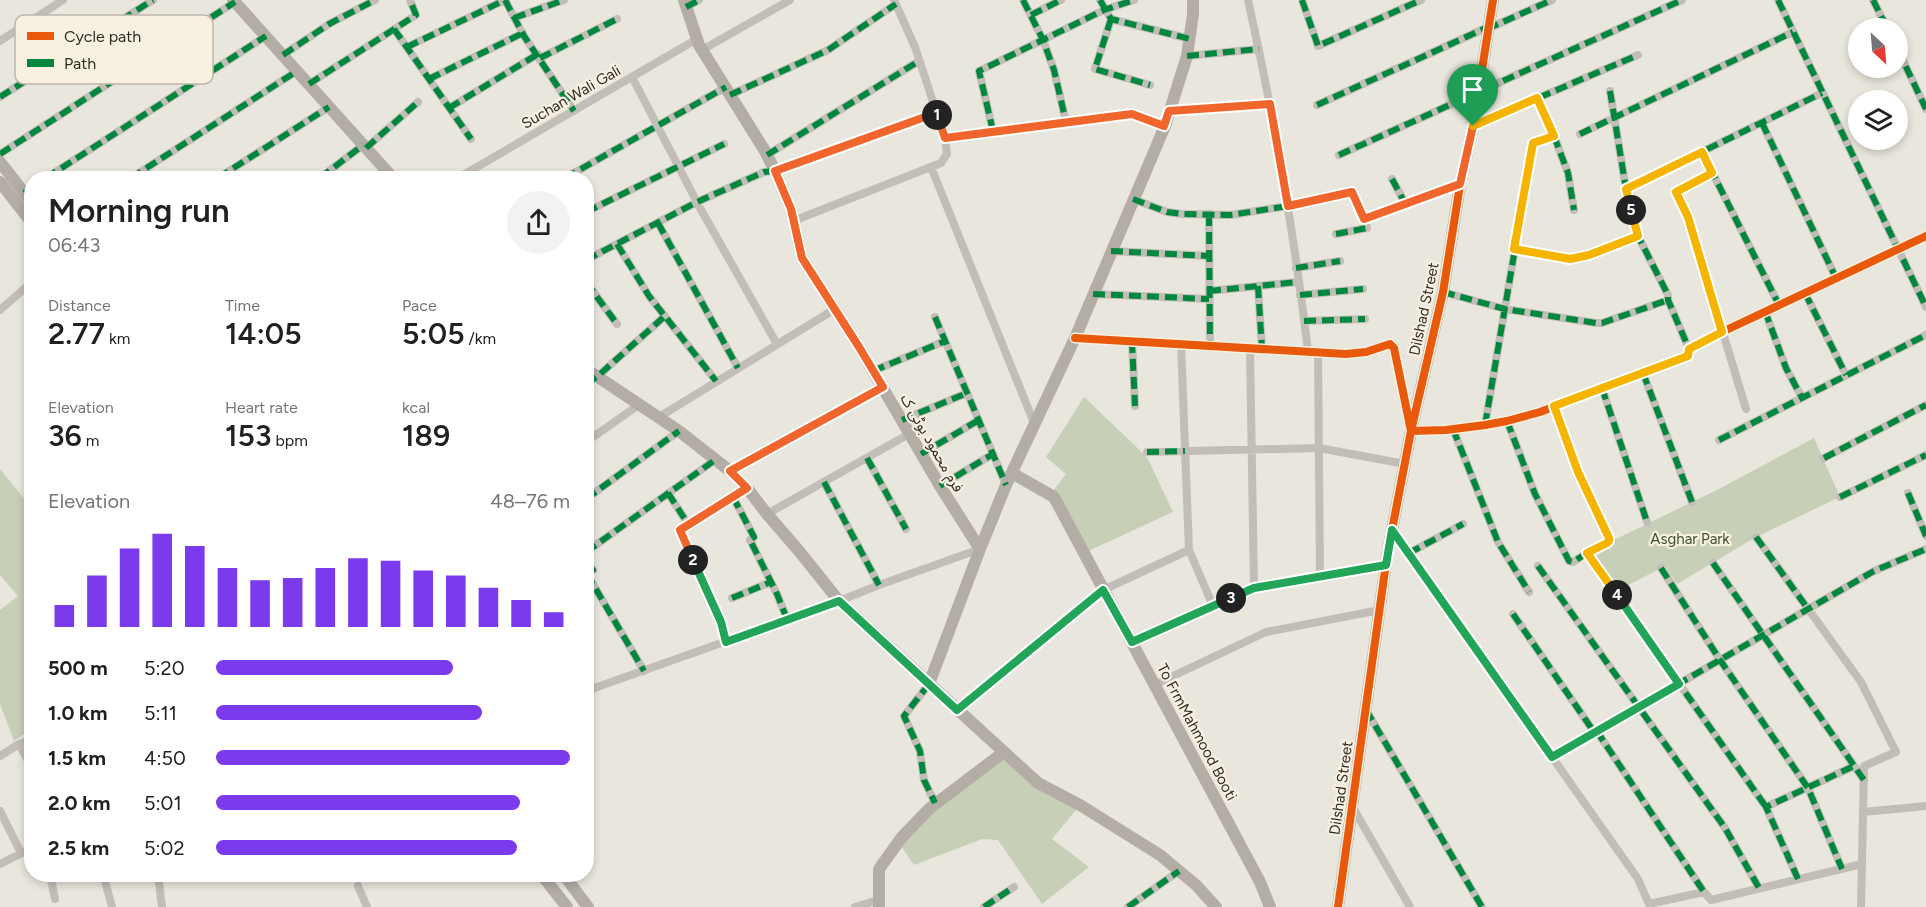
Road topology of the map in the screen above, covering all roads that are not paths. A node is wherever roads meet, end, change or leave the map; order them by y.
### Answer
1 (63, 0) edge
2 (153, 0) edge
3 (375, 0) edge
4 (410, 0) edge
5 (505, 0) edge
6 (564, 0) edge
7 (699, 0) edge
8 (790, 0) edge
9 (1023, 0) edge
10 (1061, 0) edge
11 (1100, 0) edge
12 (1134, 0) edge
13 (1193, 0) edge
14 (1248, 0) edge
15 (1302, 0) edge
16 (1421, 0) edge
17 (1493, 0) edge
18 (1552, 0) edge
19 (1682, 0) edge
20 (1778, 0) edge
21 (1873, 0) edge
22 (234, 1) edge
23 (895, 2) edge
24 (1410, 2) edge
25 (685, 4) edge
26 (1104, 10) junction
27 (40, 15) edge
28 (129, 15) edge
29 (213, 15) edge
30 (1031, 15) junction
31 (514, 18) junction
32 (1882, 18) edge
33 (617, 19) dead end
34 (1111, 19) junction
35 (1487, 28) junction
36 (394, 29) junction
37 (15, 31) edge
38 (1793, 32) junction
39 (523, 33) junction
40 (266, 36) junction
41 (1190, 39) junction
42 (1043, 40) junction
43 (0, 41) edge
44 (700, 45) junction
45 (407, 47) junction
46 (1259, 49) junction
47 (283, 55) junction
48 (1638, 55) dead end
49 (539, 56) junction
50 (1187, 56) junction
51 (919, 61) junction
52 (213, 70) edge
53 (297, 71) junction
54 (1908, 71) edge
55 (632, 78) junction
56 (429, 80) junction
57 (21, 84) edge
58 (107, 84) edge
59 (192, 84) edge
60 (309, 84) junction
61 (1150, 85) dead end
62 (728, 91) junction
63 (1479, 91) junction
64 (1610, 91) dead end
65 (1822, 93) junction
66 (0, 97) edge
67 (1537, 98) junction
68 (418, 102) dead end
69 (1270, 104) junction
70 (1317, 105) dead end
71 (329, 107) junction
72 (449, 108) junction
73 (1926, 109) edge
74 (574, 111) junction
75 (1169, 111) junction
76 (936, 113) junction
77 (1614, 118) junction
78 (1066, 122) junction
79 (1762, 123) junction
80 (657, 126) junction
81 (1164, 126) junction
82 (1473, 126) junction
83 (993, 131) junction
84 (1580, 134) dead end
85 (1554, 136) junction
86 (945, 138) junction
87 (471, 140) dead end
88 (724, 144) dead end
89 (364, 146) junction
90 (1702, 152) junction
91 (0, 154) edge
92 (767, 155) junction
93 (1339, 155) dead end
94 (0, 162) edge
95 (678, 166) junction
96 (931, 167) junction
97 (57, 171) edge
98 (142, 171) edge
99 (229, 171) edge
100 (330, 171) edge
101 (387, 171) edge
102 (470, 171) edge
103 (577, 171) edge
104 (775, 171) junction
105 (1712, 173) junction
106 (1392, 180) dead end
107 (0, 182) edge
108 (1460, 184) junction
109 (24, 188) edge
110 (1626, 189) junction
111 (1133, 199) junction
112 (697, 202) junction
113 (1406, 205) junction
114 (1288, 206) junction
115 (594, 208) edge
116 (1574, 210) dead end
117 (24, 213) edge
118 (1209, 214) junction
119 (1364, 219) junction
120 (794, 221) junction
121 (658, 223) junction
122 (1336, 234) dead end
123 (1638, 236) junction
124 (1926, 236) edge
125 (617, 244) junction
126 (1514, 249) junction
127 (1898, 249) junction
128 (1111, 251) junction
129 (594, 256) edge
130 (1209, 256) junction
131 (1340, 261) dead end
132 (1296, 268) junction
133 (1836, 278) junction
134 (1298, 282) junction
135 (1258, 286) junction
136 (24, 289) edge
137 (1363, 289) dead end
138 (1443, 292) junction
139 (594, 293) edge
140 (1805, 293) junction
141 (1093, 294) junction
142 (1300, 294) junction
143 (1209, 295) junction
144 (1668, 300) junction
145 (1779, 305) junction
146 (1926, 307) edge
147 (835, 309) junction
148 (1505, 309) junction
149 (0, 310) edge
150 (1765, 311) junction
151 (665, 316) junction
152 (935, 317) dead end
153 (1365, 319) dead end
154 (1304, 321) junction
155 (617, 324) dead end
156 (1722, 332) junction
157 (1926, 335) edge
158 (1075, 338) junction
159 (945, 341) junction
160 (1132, 341) junction
161 (777, 344) junction
162 (1181, 344) junction
163 (1210, 346) junction
164 (1250, 348) junction
165 (1262, 349) junction
166 (1689, 349) junction
167 (1308, 351) junction
168 (1318, 352) junction
169 (738, 368) junction
170 (873, 371) junction
171 (1642, 373) junction
172 (594, 374) edge
173 (1846, 375) junction
174 (598, 376) junction
175 (594, 379) edge
176 (717, 381) junction
177 (883, 387) junction
178 (1602, 388) junction
179 (967, 393) junction
180 (1802, 398) junction
181 (640, 404) junction
182 (1926, 405) edge
183 (1136, 406) dead end
184 (1554, 406) junction
185 (1746, 410) dead end
186 (659, 417) junction
187 (902, 420) junction
188 (979, 420) junction
189 (1507, 421) junction
190 (1034, 423) junction
191 (1485, 426) junction
192 (1453, 429) junction
193 (679, 431) junction
194 (1411, 431) junction
195 (909, 434) junction
196 (594, 436) edge
197 (1719, 440) dead end
198 (1319, 448) junction
199 (1252, 449) junction
200 (1185, 451) junction
201 (1147, 452) dead end
202 (921, 454) junction
203 (993, 454) junction
204 (1926, 455) edge
205 (867, 458) junction
206 (1824, 458) dead end
207 (715, 460) junction
208 (1405, 464) junction
209 (730, 471) junction
210 (1012, 473) junction
211 (824, 482) junction
212 (1006, 485) junction
213 (940, 486) junction
214 (747, 488) junction
215 (594, 493) edge
216 (668, 493) junction
217 (1908, 494) dead end
218 (733, 497) junction
219 (1840, 497) dead end
220 (1692, 502) dead end
221 (767, 514) junction
222 (1647, 522) dead end
223 (688, 524) junction
224 (1463, 524) dead end
225 (906, 529) dead end
226 (1392, 530) junction
227 (1926, 536) edge
228 (1756, 537) dead end
229 (594, 546) edge
230 (980, 549) junction
231 (1926, 549) edge
232 (1189, 550) junction
233 (1409, 553) junction
234 (1587, 553) junction
235 (1713, 563) dead end
236 (1386, 565) junction
237 (1538, 566) dead end
238 (1661, 568) dead end
239 (1320, 576) junction
240 (771, 582) junction
241 (879, 585) junction
242 (594, 586) edge
243 (1254, 588) junction
244 (1103, 590) junction
245 (1529, 592) dead end
246 (732, 597) dead end
247 (839, 601) junction
248 (1214, 606) junction
249 (1808, 609) junction
250 (1380, 610) junction
251 (1513, 614) dead end
252 (787, 619) junction
253 (1763, 635) junction
254 (726, 642) junction
255 (1132, 642) junction
256 (1720, 660) junction
257 (644, 671) junction
258 (929, 684) junction
259 (1679, 684) junction
260 (1154, 685) junction
261 (594, 689) edge
262 (1638, 707) junction
263 (957, 710) junction
264 (1366, 710) junction
265 (1594, 732) junction
266 (24, 742) edge
267 (19, 744) junction
268 (1004, 752) junction
269 (24, 753) edge
270 (0, 756) edge
271 (1552, 757) junction
272 (1854, 766) junction
273 (1864, 780) junction
274 (1808, 788) junction
275 (935, 803) junction
276 (1352, 805) junction
277 (1926, 806) edge
278 (1766, 807) junction
279 (0, 811) edge
280 (1863, 812) junction
281 (24, 852) edge
282 (21, 853) junction
283 (0, 864) edge
284 (1862, 864) junction
285 (1842, 869) junction
286 (1179, 871) junction
287 (1798, 879) junction
288 (52, 882) edge
289 (105, 882) edge
290 (159, 882) edge
291 (547, 882) edge
292 (569, 882) edge
293 (358, 886) dead end
294 (1014, 887) dead end
295 (1759, 888) junction
296 (1704, 892) junction
297 (55, 899) dead end
298 (878, 904) edge
299 (112, 907) edge
300 (162, 907) edge
301 (367, 907) edge
302 (567, 907) edge
303 (588, 907) edge
304 (855, 907) edge
305 (984, 907) edge
306 (1128, 907) edge
307 (1216, 907) edge
308 (1270, 907) edge
309 (1338, 907) edge
310 (1410, 907) edge
311 (1482, 907) edge
312 (1861, 907) edge

1 - 27 street
2 - 28 street
3 - 47 street
4 - 36 street
5 - 31 street
5 - 45 street
6 - 31 street
7 - 25 street
8 - 44 street, Suchan Wali Gali
9 - 30 street
10 - 30 street
11 - 26 street
12 - 26 street
13 - 41 street
14 - 46 street
15 - 24 street
16 - 24 street
17 - 35 street, Dilshad Street
18 - 35 street
19 - 63 street
20 - 38 street
21 - 32 street
22 - 29 street
22 - 40 street
23 - 51 street
23 - 62 street
25 - 44 street, فرم محمود بوٹی ک
26 - 34 street
26 - 42 street
30 - 42 street
31 - 39 street
33 - 49 street
34 - 41 street
34 - 61 street
35 - 63 street, Dilshad Street
35 - 70 street
36 - 45 street
36 - 60 street
37 - 43 street
38 - 65 street
38 - 77 street
39 - 49 street
39 - 56 street
40 - 47 street
40 - 52 street
41 - 50 street
42 - 78 street
42 - 83 street
44 - 55 street, Suchan Wali Gali
44 - 62 street, فرم محمود بوٹی ک
45 - 56 street
46 - 50 street
46 - 69 street
47 - 53 street
48 - 67 street
49 - 72 street
49 - 74 street
50 - 75 street
51 - 76 street
51 - 92 street
53 - 60 street
53 - 98 street
54 - 73 street
55 - 74 street, Suchan Wali Gali
55 - 80 street
56 - 72 street
57 - 66 street
58 - 91 street
59 - 97 street
60 - 71 street
62 - 80 street
62 - 92 street, فرم محمود بوٹی ک
63 - 82 street, Dilshad Street
63 - 93 street
64 - 77 street
65 - 79 street
65 - 127 street
67 - 82 street
67 - 85 street
68 - 89 street
69 - 75 street
69 - 114 street
71 - 89 street
71 - 99 street
72 - 87 street
74 - 102 street, Suchan Wali Gali
75 - 81 street
76 - 86 street
76 - 104 street
77 - 84 street
77 - 110 street
78 - 81 street
78 - 83 street
79 - 90 street
79 - 133 street
80 - 95 street
80 - 103 street
81 - 111 street
82 - 108 street, Dilshad Street
83 - 86 street
85 - 116 street
85 - 126 street
86 - 96 street
88 - 95 street
89 - 100 street
89 - 101 street
90 - 105 street
90 - 110 street
92 - 104 street, فرم محمود بوٹی ک
94 - 109 street
95 - 112 street
95 - 115 street
96 - 120 street
96 - 190 street
104 - 112 street
104 - 120 street, فرم محمود بوٹی ک
105 - 145 street
105 - 156 street
106 - 113 street
107 - 117 street
108 - 113 street
108 - 138 street, Dilshad Street
110 - 123 street
111 - 118 street
111 - 128 street
112 - 121 street
112 - 161 street
113 - 119 street
114 - 118 street
114 - 119 street
114 - 132 street
118 - 130 street
119 - 122 street
120 - 147 street, فرم محمود بوٹی ک
121 - 125 street
121 - 169 street
123 - 126 street
123 - 144 street
124 - 127 street
125 - 129 street
125 - 151 street
126 - 148 street
127 - 133 street
127 - 146 street
128 - 130 street
128 - 141 street
130 - 143 street
131 - 132 street
132 - 134 street
133 - 140 street
134 - 135 street
134 - 142 street
135 - 143 street
135 - 165 street
136 - 149 street
137 - 142 street
138 - 148 street
138 - 194 street, Dilshad Street
139 - 155 street
140 - 145 street
140 - 173 street
141 - 143 street
141 - 158 street
142 - 154 street
143 - 163 street
144 - 148 street
144 - 166 street
145 - 150 street
147 - 161 street
147 - 170 street, فرم محمود بوٹی ک
148 - 191 street
150 - 156 street
150 - 180 street
151 - 174 street
151 - 176 street
152 - 159 street
153 - 154 street
154 - 167 street
156 - 166 street
156 - 185 street
157 - 173 street
158 - 160 street
158 - 190 street
159 - 170 street
159 - 179 street
160 - 162 street
160 - 183 street
161 - 169 street
162 - 163 street
162 - 200 street
163 - 164 street
164 - 165 street
164 - 199 street
165 - 167 street
166 - 171 street
167 - 168 street
168 - 194 street
168 - 198 street
169 - 176 street
170 - 177 street, فرم محمود بوٹی ک
171 - 178 street
171 - 220 street
172 - 174 street
173 - 180 street
174 - 175 street
174 - 181 street
176 - 186 street
177 - 187 street, فرم محمود بوٹی ک
177 - 209 street
178 - 184 street
178 - 222 street
179 - 187 street
179 - 188 street
180 - 197 street
181 - 186 street
181 - 196 street
182 - 206 street
184 - 189 street
184 - 234 street
186 - 193 street
187 - 195 street, فرم محمود بوٹی ک
188 - 202 street
188 - 203 street
189 - 191 street
189 - 234 street
190 - 210 street
191 - 192 street
192 - 194 street
192 - 245 street
193 - 207 street
193 - 215 street
194 - 208 street, Dilshad Street
195 - 202 street, فرم محمود بوٹی ک
195 - 205 street
198 - 199 street
198 - 208 street
198 - 239 street
199 - 200 street
199 - 243 street
200 - 201 street
200 - 232 street
202 - 213 street, فرم محمود بوٹی ک
203 - 212 street
203 - 213 street
204 - 219 street
205 - 211 street
205 - 225 street
207 - 209 street
207 - 216 street
208 - 226 street, Dilshad Street
209 - 214 street
210 - 212 street
210 - 244 street, To FrmMahmood Booti
211 - 221 street
211 - 241 street
212 - 230 street
213 - 230 street, فرم محمود بوٹی ک
214 - 218 street
214 - 221 street
216 - 223 street
216 - 229 street
217 - 227 street
218 - 223 street
218 - 240 street
221 - 247 street
223 - 254 street
224 - 233 street
226 - 233 street
226 - 236 street, Dilshad Street
228 - 249 street
230 - 241 street
230 - 258 street
231 - 249 street
232 - 244 street
232 - 248 street
233 - 271 street
234 - 259 street
235 - 253 street
236 - 239 street
236 - 250 street, Dilshad Street
237 - 262 street
238 - 256 street
239 - 243 street
240 - 246 street
240 - 252 street
241 - 247 street
242 - 257 street
243 - 248 street
244 - 255 street, To FrmMahmood Booti
244 - 263 street
247 - 252 street
247 - 258 street
248 - 255 street
249 - 253 street
249 - 273 street
250 - 260 street
250 - 264 street, Dilshad Street
251 - 265 street
252 - 254 street
253 - 256 street
253 - 272 street
254 - 257 street
255 - 260 street, To FrmMahmood Booti
256 - 259 street
256 - 274 street
257 - 261 street
258 - 263 street
258 - 275 street
259 - 262 street
259 - 278 street
260 - 308 street, To FrmMahmood Booti
262 - 265 street
262 - 295 street
263 - 268 street
264 - 276 street, Dilshad Street
264 - 311 street
265 - 271 street
265 - 296 street
266 - 267 street
267 - 269 street
267 - 270 street
268 - 275 street
268 - 286 street
271 - 296 street
272 - 273 street
272 - 274 street
273 - 280 street
274 - 278 street
274 - 285 street
275 - 298 street
276 - 309 street, Dilshad Street
276 - 310 street
277 - 280 street
278 - 287 street
279 - 282 street
280 - 284 street
281 - 282 street
282 - 283 street
284 - 285 street
284 - 312 street
285 - 287 street
286 - 306 street
286 - 307 street
287 - 295 street
288 - 297 street
289 - 299 street
290 - 300 street
291 - 302 street
292 - 303 street
293 - 301 street
294 - 305 street
295 - 296 street
298 - 304 street

